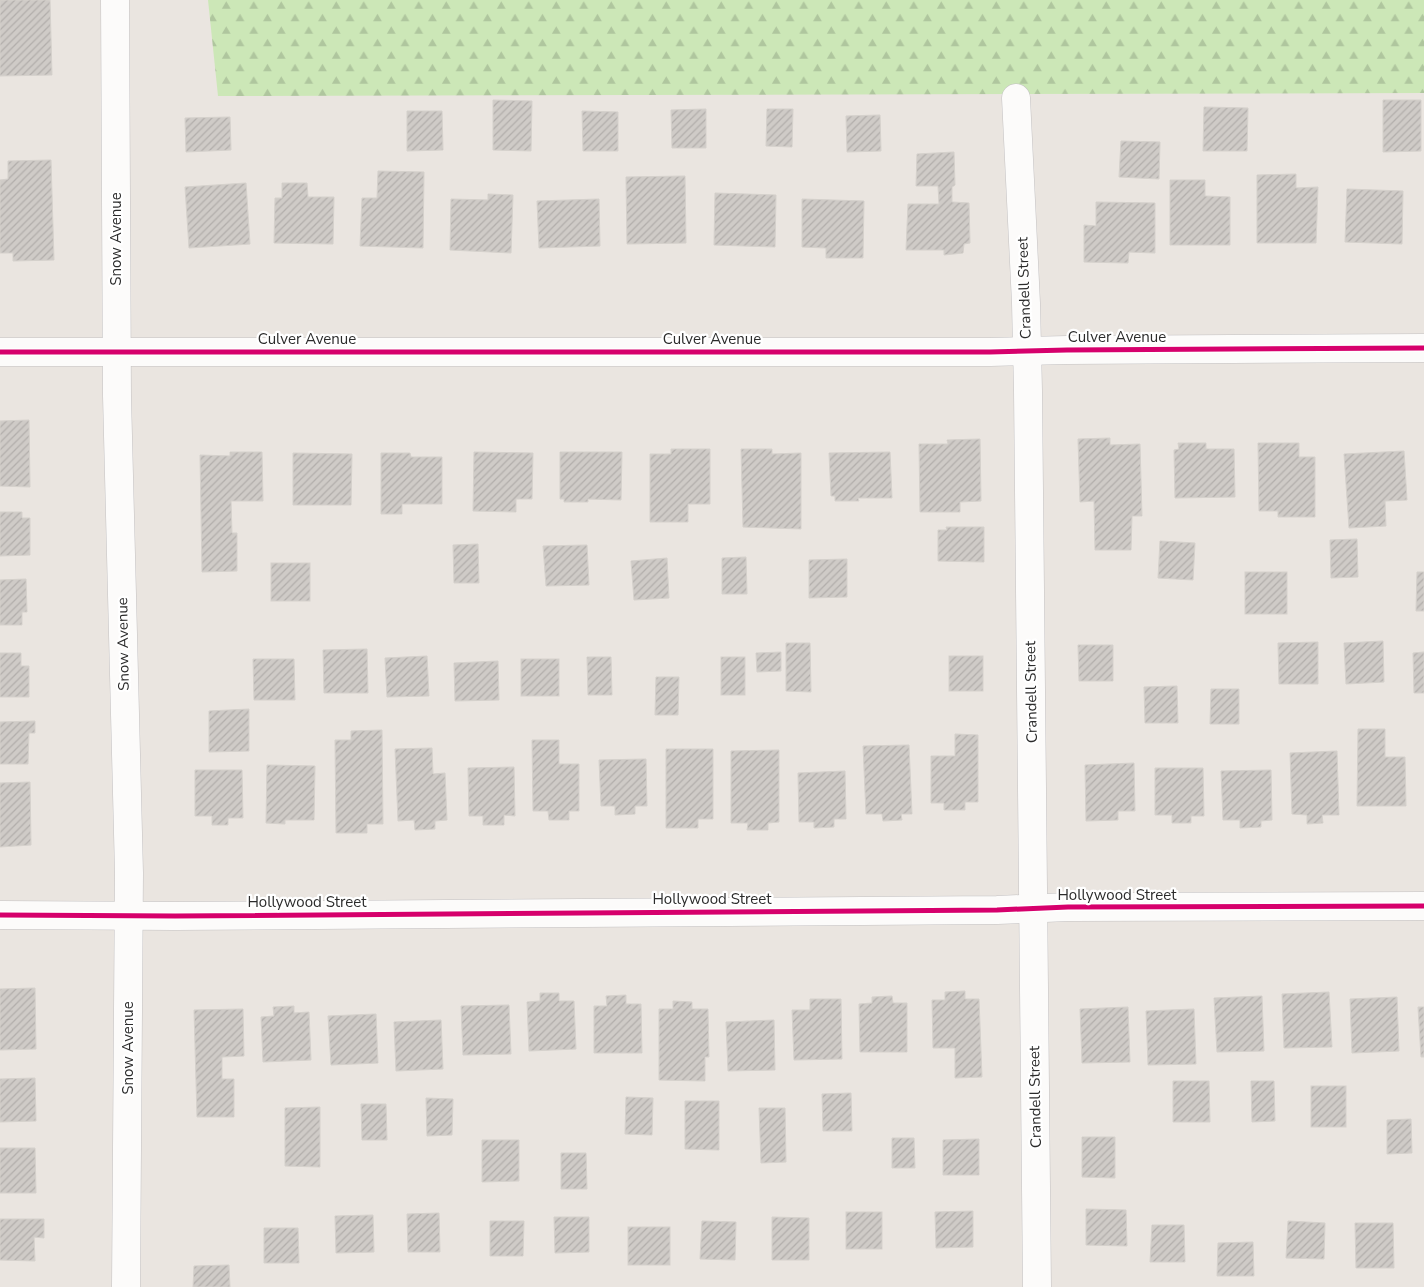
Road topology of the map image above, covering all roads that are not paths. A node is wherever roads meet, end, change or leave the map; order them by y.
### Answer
1 (115, 0) edge
2 (1016, 98) dead end
3 (1424, 348) edge
4 (1027, 351) junction
5 (0, 352) edge
6 (117, 352) junction
7 (1424, 906) edge
8 (1034, 908) junction
9 (0, 915) edge
10 (128, 915) junction
11 (126, 1287) edge
12 (1037, 1287) edge

1 - 6 street, Snow Avenue
2 - 4 street, Crandell Street
3 - 4 street, Culver Avenue
4 - 6 street, Culver Avenue
4 - 8 street, Crandell Street
5 - 6 street, Culver Avenue
6 - 10 street, Snow Avenue
7 - 8 street, Hollywood Street
8 - 10 street, Hollywood Street
8 - 12 street, Crandell Street
9 - 10 street, Hollywood Street
10 - 11 street, Snow Avenue

